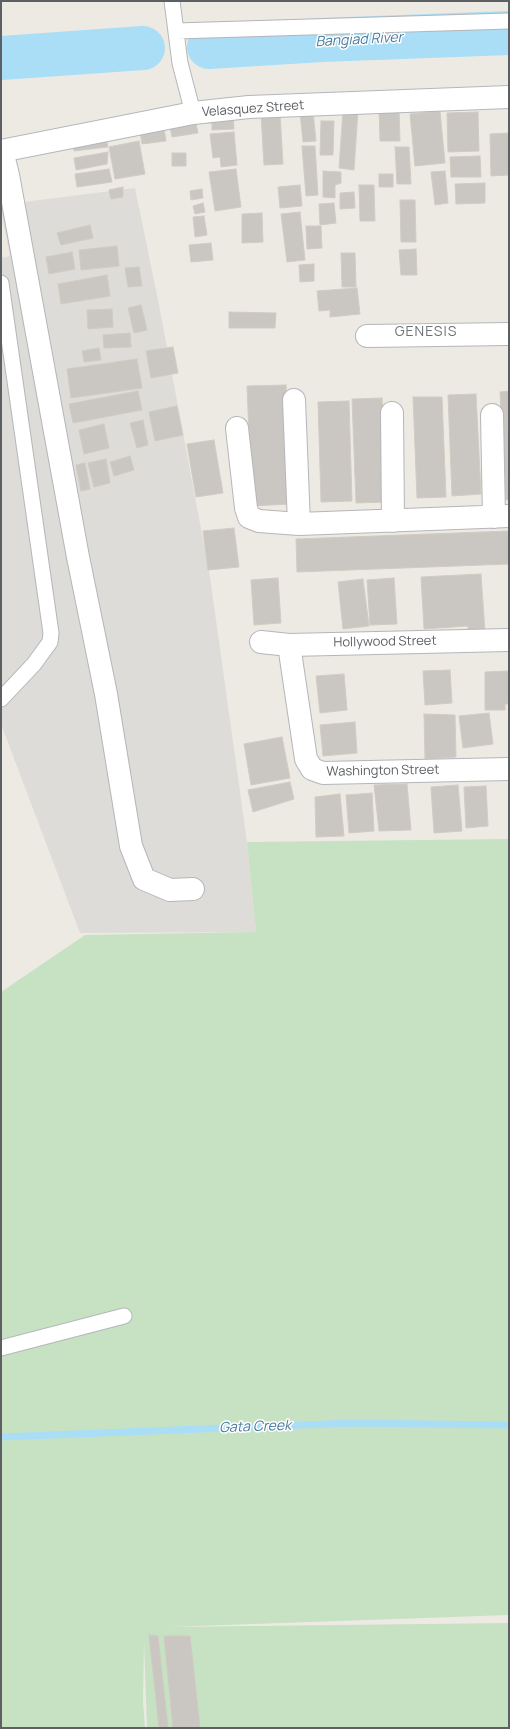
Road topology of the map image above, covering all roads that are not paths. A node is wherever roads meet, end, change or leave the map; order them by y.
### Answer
1 (172, 1) edge
2 (509, 21) edge
3 (176, 31) junction
4 (509, 97) edge
5 (193, 113) junction
6 (1, 151) edge
7 (1, 283) edge
8 (509, 334) edge
9 (367, 336) dead end
10 (294, 400) dead end
11 (392, 413) dead end
12 (492, 415) dead end
13 (237, 428) dead end
14 (501, 517) edge
15 (393, 521) junction
16 (299, 524) junction
17 (509, 640) edge
18 (261, 642) dead end
19 (289, 645) junction
20 (1, 699) edge
21 (509, 769) edge
22 (194, 889) dead end
23 (124, 1316) dead end
24 (1, 1348) edge

1 - 3 lane
2 - 3 lane
3 - 5 lane
4 - 5 street, Velasquez Street
5 - 6 street, Velasquez Street
6 - 22 street
7 - 20 lane
8 - 9 street
10 - 16 street
11 - 15 street
12 - 14 street
13 - 16 street
14 - 15 street
15 - 16 street
17 - 19 street, Hollywood Street
18 - 19 street, Hollywood Street
19 - 21 street, Washington Street
23 - 24 lane

